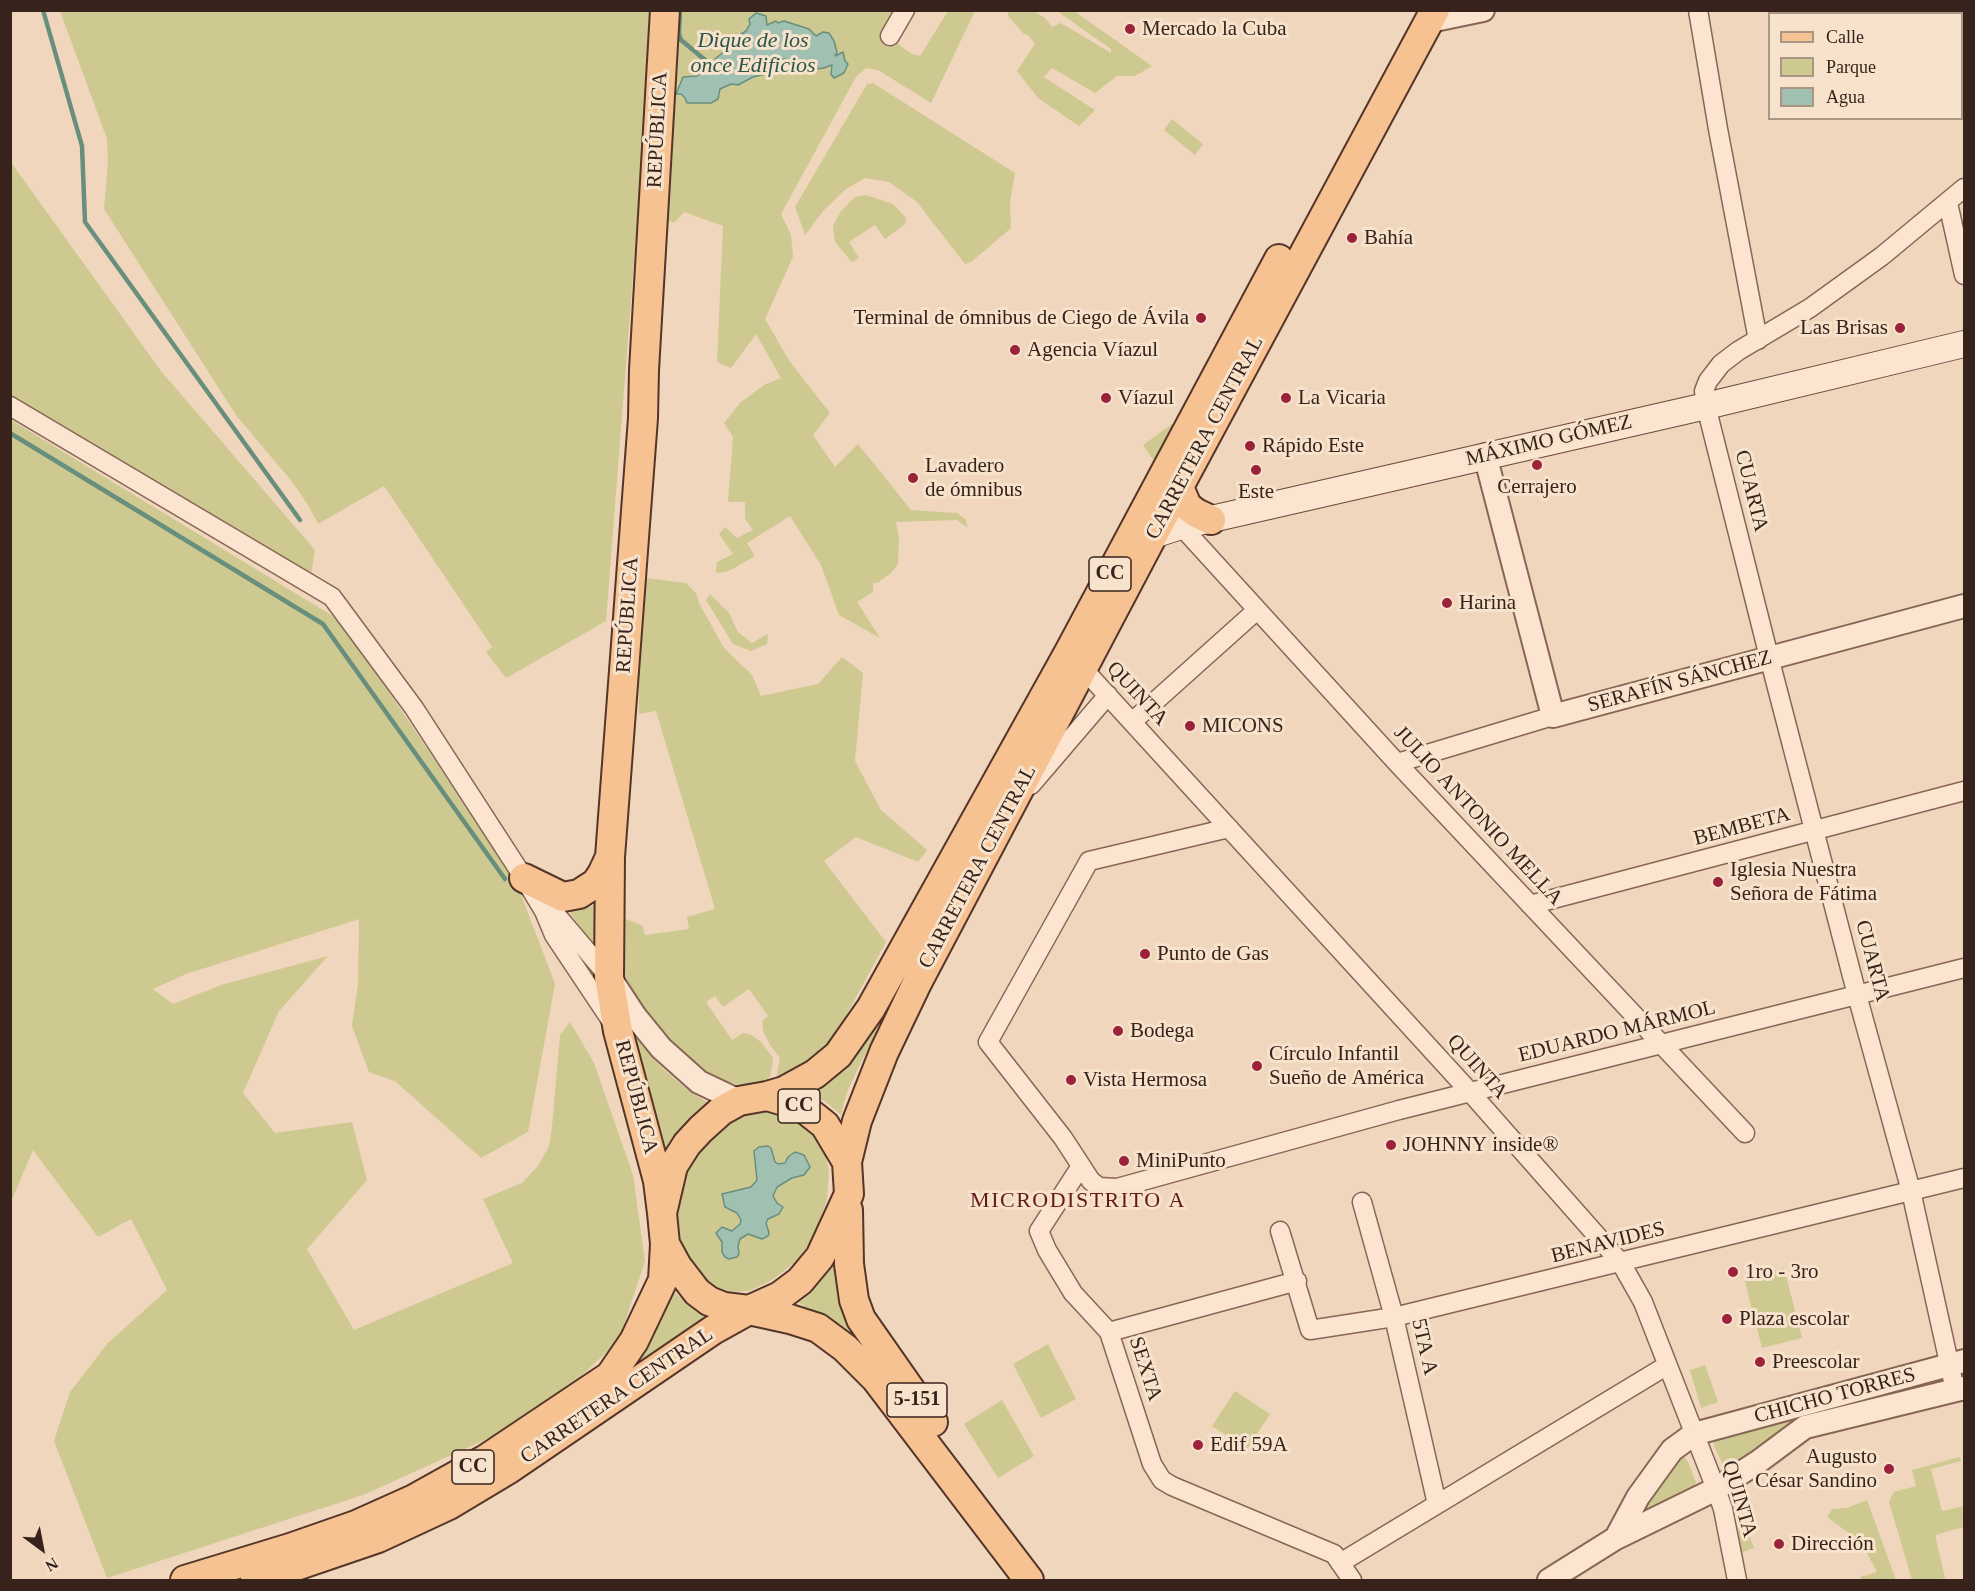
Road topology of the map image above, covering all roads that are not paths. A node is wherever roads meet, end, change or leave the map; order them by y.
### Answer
1 (665, 10) edge
2 (905, 10) edge
3 (1483, 10) edge
4 (1698, 10) edge
5 (1423, 14) edge
6 (890, 36) dead end
7 (1965, 188) edge
8 (1948, 203) junction
9 (1965, 275) edge
10 (1758, 340) junction
11 (1965, 344) edge
12 (10, 406) edge
13 (1706, 406) junction
14 (1485, 455) junction
15 (1179, 487) junction
16 (1211, 520) junction
17 (1181, 526) junction
18 (1144, 530) junction
19 (1965, 606) edge
20 (1257, 610) junction
21 (1769, 657) junction
22 (1076, 660) junction
23 (1108, 695) junction
24 (1553, 716) junction
25 (1132, 722) junction
26 (1397, 763) junction
27 (1965, 791) edge
28 (1009, 810) junction
29 (1229, 828) junction
30 (1815, 831) junction
31 (610, 857) junction
32 (524, 878) junction
33 (1530, 905) junction
34 (1965, 968) edge
35 (609, 977) junction
36 (1857, 995) junction
37 (618, 1031) junction
38 (1662, 1043) junction
39 (1470, 1092) junction
40 (753, 1098) junction
41 (1745, 1133) dead end
42 (847, 1162) junction
43 (1081, 1166) junction
44 (1965, 1178) edge
45 (1911, 1191) junction
46 (849, 1194) junction
47 (1362, 1202) dead end
48 (662, 1213) junction
49 (1280, 1231) dead end
50 (665, 1244) junction
51 (1621, 1263) junction
52 (1297, 1281) junction
53 (749, 1310) junction
54 (1394, 1317) junction
55 (1109, 1332) junction
56 (1957, 1363) edge
57 (1666, 1366) junction
58 (1960, 1389) edge
59 (904, 1400) junction
60 (1694, 1434) junction
61 (1716, 1489) junction
62 (1437, 1504) junction
63 (1616, 1538) junction
64 (1340, 1563) junction
65 (185, 1581) edge
66 (255, 1581) edge
67 (1029, 1581) edge
68 (1050, 1581) edge
69 (1352, 1581) edge
70 (1550, 1581) edge
71 (1737, 1581) edge

1 - 31 main road, REPÚBLICA / CC
2 - 6 street
3 - 5 street
4 - 10 street
5 - 15 main road, CARRETERA CENTRAL / CC
5 - 18 main road, CARRETERA CENTRAL / CC
7 - 8 street
8 - 9 street
8 - 10 street
10 - 13 street
11 - 13 main road, MÁXIMO GÓMEZ
12 - 32 street
13 - 14 main road, MÁXIMO GÓMEZ
13 - 21 street, CUARTA
14 - 16 main road, MÁXIMO GÓMEZ
14 - 24 street
15 - 16 main road
15 - 18 main road, CARRETERA CENTRAL / CC
16 - 17 main road, MÁXIMO GÓMEZ
17 - 18 main road, MÁXIMO GÓMEZ
17 - 20 street, JULIO ANTONIO MELLA
18 - 22 main road, CARRETERA CENTRAL / CC
19 - 21 street, SERAFÍN SÁNCHEZ
20 - 25 street
20 - 26 street, JULIO ANTONIO MELLA
21 - 24 street, SERAFÍN SÁNCHEZ
21 - 30 street, CUARTA
22 - 23 street, QUINTA
22 - 28 main road, CARRETERA CENTRAL / CC
22 - 40 main road, CARRETERA CENTRAL / CC
23 - 25 street, QUINTA
23 - 28 street
24 - 26 street, SERAFÍN SÁNCHEZ
25 - 29 street, QUINTA
26 - 33 street, JULIO ANTONIO MELLA
27 - 30 street, BEMBETA
28 - 42 main road, CARRETERA CENTRAL / CC
29 - 39 street, QUINTA
29 - 43 street
30 - 33 street, BEMBETA
30 - 36 street, CUARTA
31 - 32 main road
31 - 35 main road, REPÚBLICA / CC
32 - 35 street
32 - 37 street
33 - 38 street, JULIO ANTONIO MELLA
34 - 36 street, EDUARDO MÁRMOL
35 - 37 main road, REPÚBLICA / CC
35 - 40 street
36 - 38 street, EDUARDO MÁRMOL
36 - 45 street, CUARTA
37 - 48 main road, REPÚBLICA / CC
38 - 39 street, EDUARDO MÁRMOL
38 - 41 street, JULIO ANTONIO MELLA
39 - 43 street, EDUARDO MÁRMOL
39 - 51 street, QUINTA
40 - 42 main road, CC
40 - 48 main road, CC
42 - 46 main road, CC
43 - 55 street, SEXTA
44 - 45 street, BENAVIDES
45 - 51 street, BENAVIDES
45 - 56 street, CUARTA
46 - 53 main road, CC
46 - 59 main road, 5-151
47 - 54 street, 5TA A
48 - 50 main road, CC
49 - 52 street, BENAVIDES
50 - 53 main road, CC
50 - 65 main road, CARRETERA CENTRAL / CC
51 - 54 street, BENAVIDES
51 - 57 street, QUINTA
52 - 54 street, BENAVIDES
52 - 55 street
53 - 59 main road, 5-151
53 - 66 main road, CARRETERA CENTRAL / CC
54 - 62 street, 5TA A
55 - 64 street, SEXTA
56 - 58 street, CUARTA
56 - 60 street, CHICHO TORRES
57 - 60 street, QUINTA
57 - 62 street
58 - 61 street, CHICHO TORRES
59 - 67 main road, 5-151
59 - 68 main road, 5-151
60 - 61 street, QUINTA
60 - 63 street, CHICHO TORRES
61 - 63 street, CHICHO TORRES
61 - 71 street, QUINTA
62 - 64 street
63 - 70 street, CHICHO TORRES
64 - 69 street, SEXTA

